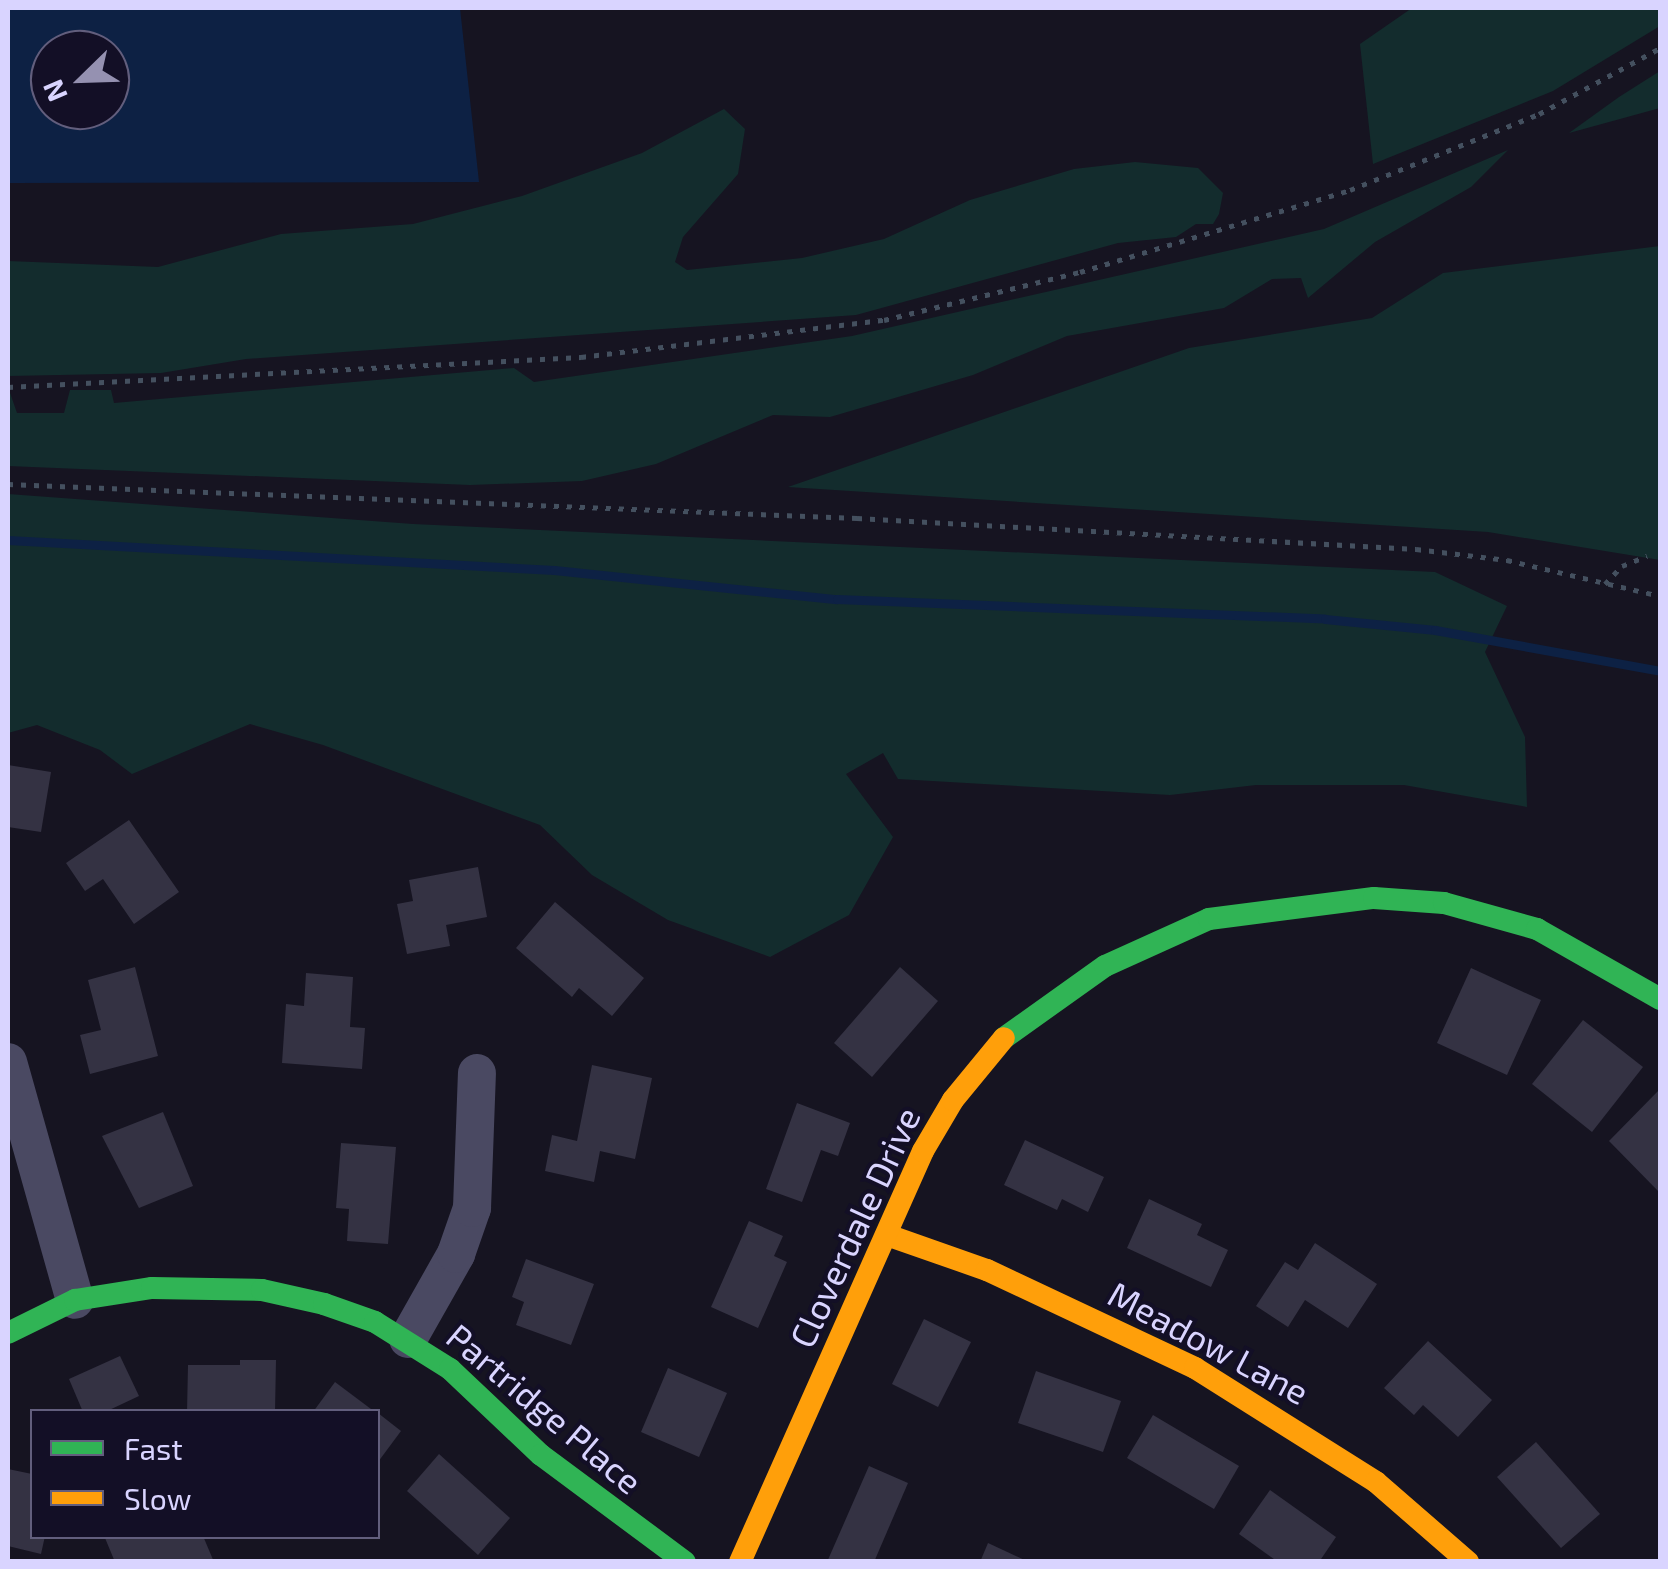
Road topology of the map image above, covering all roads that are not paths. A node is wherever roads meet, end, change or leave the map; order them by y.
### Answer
1 (1660, 999) edge
2 (8, 1062) edge
3 (476, 1074) dead end
4 (887, 1235) junction
5 (75, 1300) junction
6 (8, 1333) edge
7 (408, 1340) junction
8 (685, 1562) edge
9 (740, 1562) edge
10 (1468, 1562) edge

1 - 4 street, Cloverdale Drive
2 - 5 street
3 - 7 street
4 - 9 street, Cloverdale Drive
4 - 10 street, Meadow Lane
5 - 6 street, Partridge Place
5 - 7 street, Partridge Place
7 - 8 street, Partridge Place

